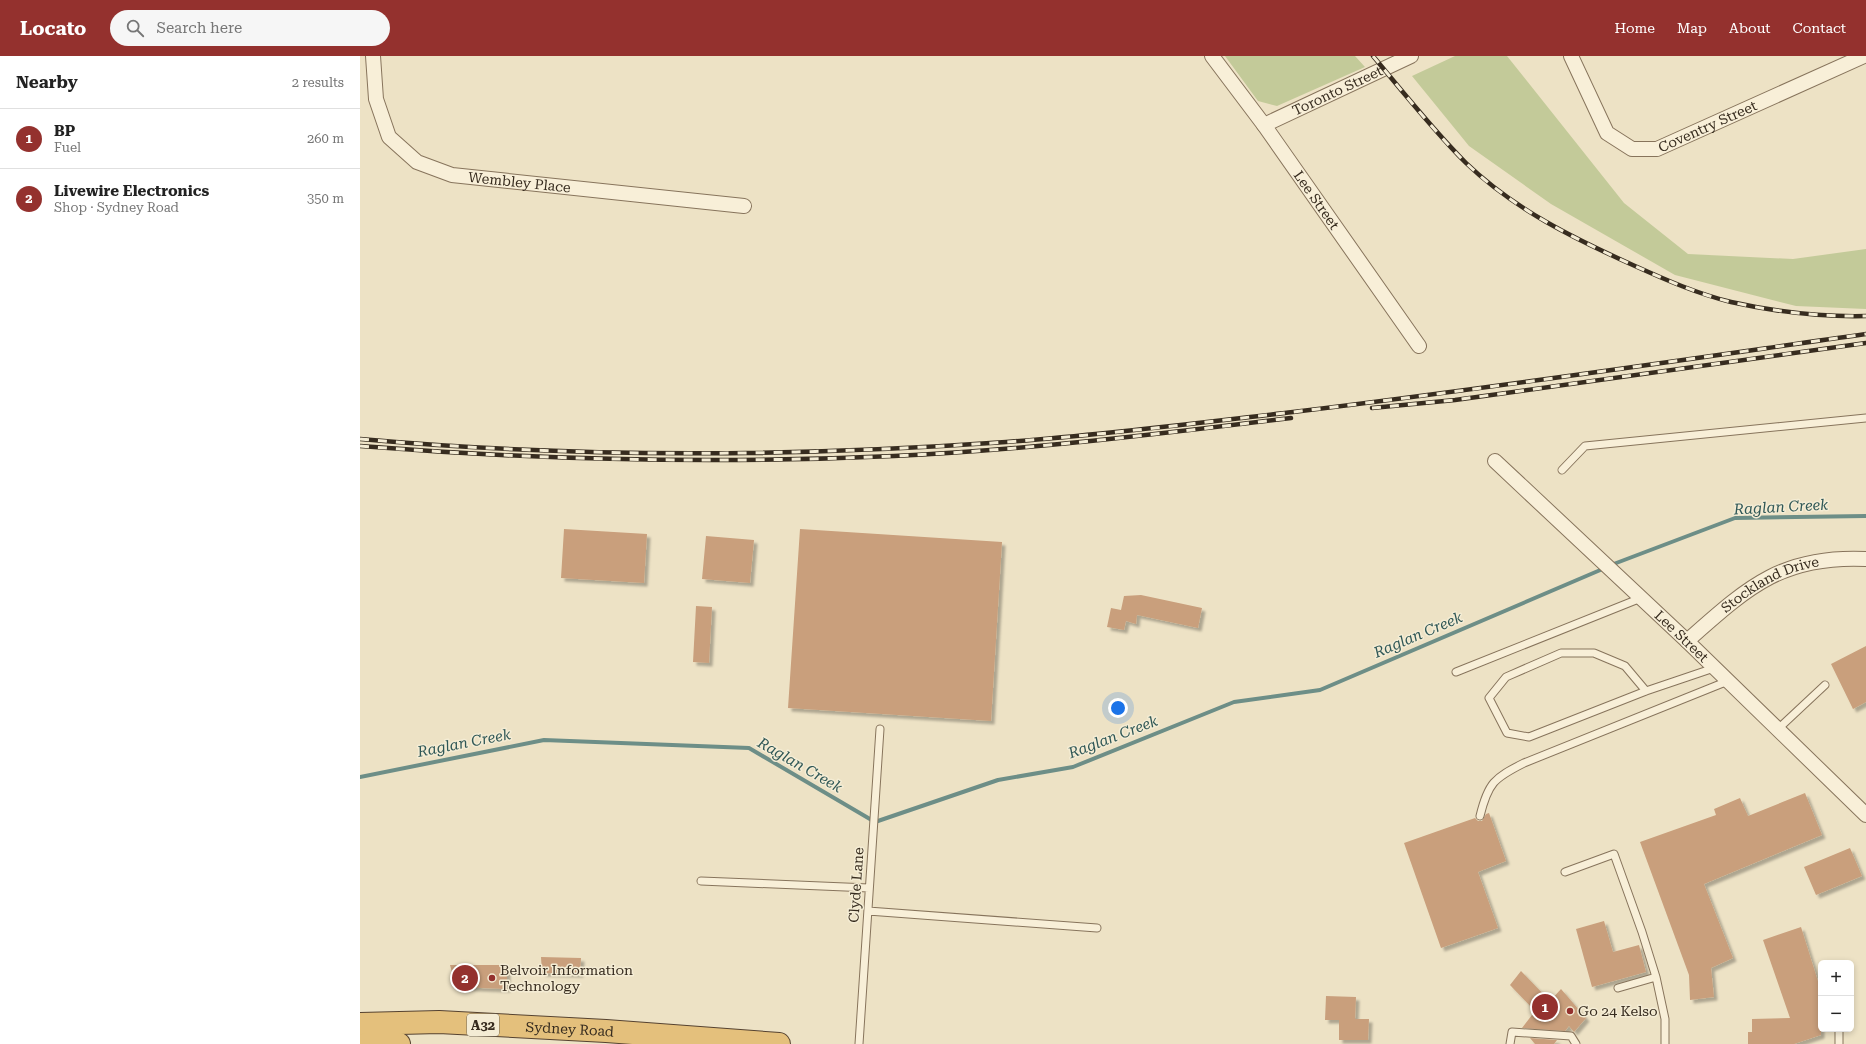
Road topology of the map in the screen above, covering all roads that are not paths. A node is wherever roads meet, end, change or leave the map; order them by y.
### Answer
1 (373, 56) edge
2 (1212, 56) edge
3 (1411, 56) edge
4 (1571, 56) edge
5 (1864, 56) edge
6 (1264, 125) junction
7 (744, 206) dead end
8 (1419, 346) dead end
9 (1866, 418) edge
10 (1495, 461) dead end
11 (1562, 470) dead end
12 (1866, 559) edge
13 (1641, 598) junction
14 (1687, 641) junction
15 (1715, 668) junction
16 (1456, 672) dead end
17 (1728, 681) junction
18 (1825, 685) dead end
19 (1646, 691) junction
20 (880, 729) dead end
21 (1778, 729) junction
22 (1866, 815) edge
23 (1480, 816) dead end
24 (1565, 872) dead end
25 (701, 881) dead end
26 (869, 888) junction
27 (868, 911) junction
28 (1097, 928) dead end
29 (1656, 977) junction
30 (1618, 988) dead end
31 (360, 1024) edge
32 (1839, 1032) edge
33 (746, 1042) edge
34 (366, 1044) edge
35 (399, 1044) edge
36 (778, 1044) edge
37 (860, 1044) edge
38 (1510, 1044) edge
39 (1576, 1044) edge
40 (1665, 1044) edge
41 (1839, 1044) edge

1 - 7 street, Wembley Place
2 - 6 street, Lee Street
3 - 6 street, Toronto Street
4 - 5 street, Coventry Street
6 - 8 street, Lee Street
9 - 11 lane
10 - 13 street, Lee Street
12 - 14 street, Stockland Drive
13 - 14 street, Lee Street
13 - 16 lane
14 - 15 street, Lee Street
15 - 17 street, Lee Street
15 - 19 lane
17 - 21 street, Lee Street
17 - 23 lane
18 - 21 lane
19 - 19 lane
20 - 26 lane, Clyde Lane
21 - 22 street, Lee Street
24 - 29 lane
25 - 26 lane
26 - 27 lane, Clyde Lane
27 - 28 lane
27 - 37 lane, Clyde Lane
29 - 30 lane
29 - 40 lane
31 - 33 highway, Sydney Road / A32
32 - 41 lane
33 - 36 highway, Sydney Road / A32
34 - 35 highway
38 - 39 lane

